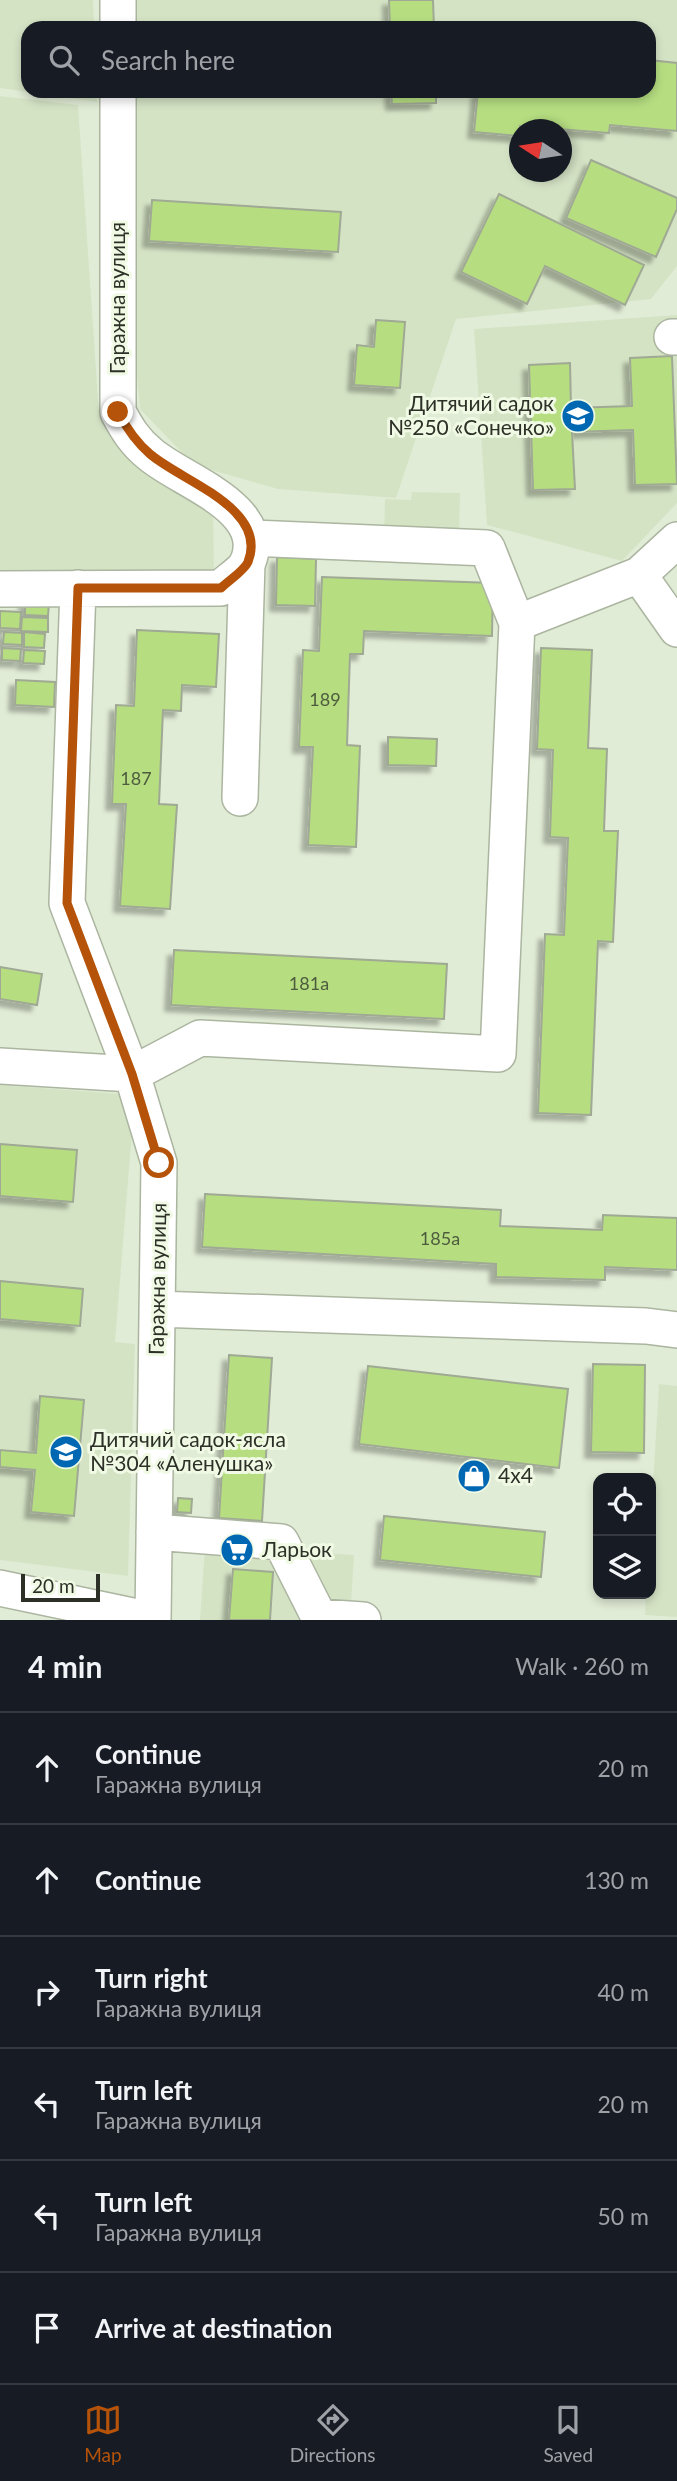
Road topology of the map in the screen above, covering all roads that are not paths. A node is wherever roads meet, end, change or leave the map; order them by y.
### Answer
1 (118, 0) edge
2 (118, 21) edge
3 (118, 98) edge
4 (677, 540) edge
5 (249, 551) junction
6 (639, 575) junction
7 (78, 588) junction
8 (0, 589) edge
9 (517, 623) junction
10 (677, 629) edge
11 (240, 798) dead end
12 (0, 1066) edge
13 (132, 1074) junction
14 (157, 1309) junction
15 (677, 1331) edge
16 (154, 1532) junction
17 (0, 1588) edge
18 (153, 1620) edge
19 (363, 1620) edge

1 - 2 street
3 - 5 street, Гаражна вулиця
4 - 6 street
5 - 7 street
5 - 9 street
5 - 11 street
6 - 9 street
6 - 10 street
7 - 8 street
7 - 13 street, Гаражна вулиця
9 - 13 street
12 - 13 street
13 - 14 street, Гаражна вулиця
14 - 15 street
14 - 16 street, Гаражна вулиця
16 - 18 street, Гаражна вулиця
16 - 19 street
17 - 18 street

